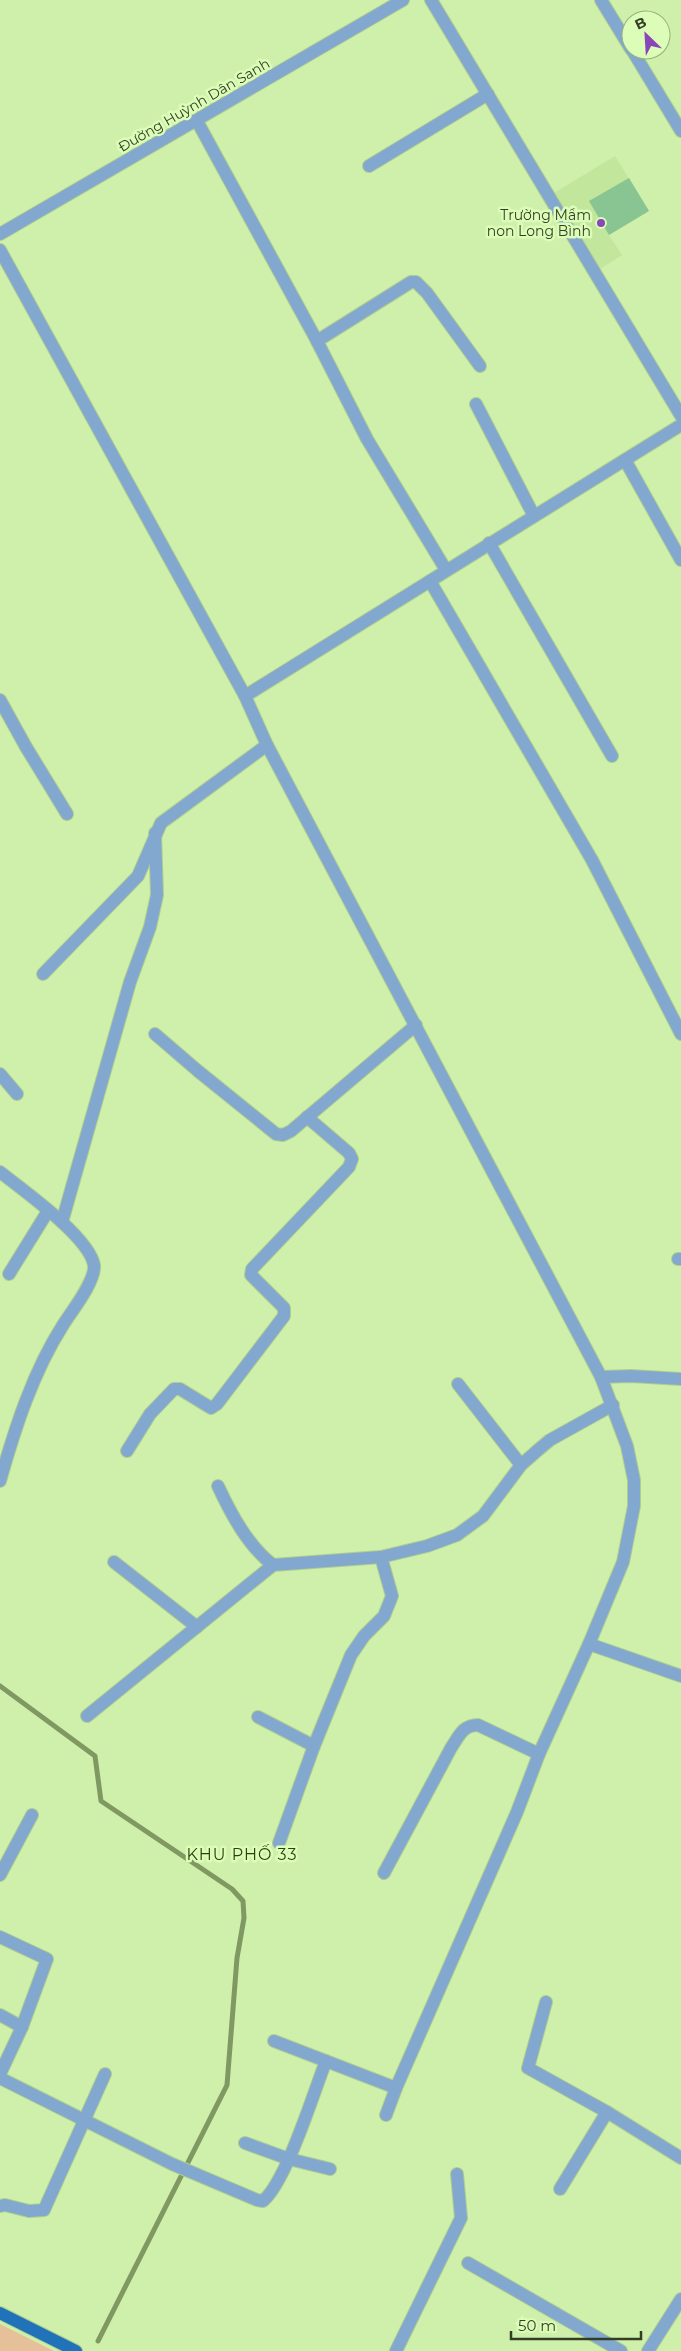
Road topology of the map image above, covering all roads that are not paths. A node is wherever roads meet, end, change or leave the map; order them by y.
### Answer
1 (403, 0) edge
2 (431, 0) edge
3 (601, 0) edge
4 (621, 33) edge
5 (637, 60) edge
6 (488, 94) junction
7 (197, 121) junction
8 (681, 131) edge
9 (369, 166) dead end
10 (0, 234) edge
11 (0, 250) edge
12 (317, 341) junction
13 (480, 366) dead end
14 (476, 404) dead end
15 (681, 416) edge
16 (681, 425) edge
17 (625, 460) junction
18 (534, 516) junction
19 (489, 544) junction
20 (681, 560) edge
21 (446, 570) junction
22 (430, 581) junction
23 (244, 696) junction
24 (0, 700) edge
25 (267, 745) junction
26 (612, 756) dead end
27 (67, 814) dead end
28 (155, 833) junction
29 (42, 974) dead end
30 (416, 1025) junction
31 (155, 1034) dead end
32 (681, 1034) edge
33 (0, 1074) edge
34 (17, 1094) dead end
35 (307, 1117) junction
36 (0, 1172) edge
37 (48, 1211) junction
38 (62, 1222) junction
39 (10, 1274) dead end
40 (601, 1377) junction
41 (681, 1379) edge
42 (458, 1384) dead end
43 (613, 1405) junction
44 (127, 1451) dead end
45 (521, 1465) junction
46 (0, 1481) edge
47 (218, 1486) dead end
48 (382, 1557) junction
49 (114, 1562) dead end
50 (273, 1565) junction
51 (197, 1626) junction
52 (589, 1644) junction
53 (681, 1676) edge
54 (86, 1716) dead end
55 (258, 1718) dead end
56 (314, 1746) junction
57 (539, 1754) junction
58 (32, 1815) dead end
59 (279, 1843) dead end
60 (384, 1873) dead end
61 (0, 1875) edge
62 (0, 1937) edge
63 (546, 2002) dead end
64 (0, 2015) edge
65 (22, 2027) junction
66 (274, 2042) dead end
67 (326, 2061) junction
68 (0, 2074) edge
69 (105, 2074) dead end
70 (0, 2078) edge
71 (396, 2088) junction
72 (607, 2112) junction
73 (386, 2115) dead end
74 (84, 2120) junction
75 (244, 2143) dead end
76 (681, 2158) edge
77 (289, 2159) junction
78 (330, 2169) dead end
79 (457, 2174) dead end
80 (560, 2190) dead end
81 (0, 2206) edge
82 (468, 2263) dead end
83 (681, 2299) edge
84 (0, 2313) edge
85 (76, 2351) edge
86 (396, 2351) edge
87 (621, 2351) edge
88 (648, 2351) edge

1 - 7 street, Đường Huỳnh Dân Sanh
2 - 6 street
3 - 4 street
5 - 8 street
6 - 9 street
6 - 15 street
7 - 10 street, Đường Huỳnh Dân Sanh
7 - 12 street
11 - 23 street
12 - 13 street
12 - 21 street
14 - 18 street
16 - 17 street
17 - 18 street
17 - 20 street
18 - 19 street
19 - 21 street
19 - 26 street
21 - 22 street
22 - 23 street
22 - 32 street
23 - 25 street
24 - 27 street
25 - 28 street
25 - 30 street
28 - 29 street
28 - 38 street
30 - 35 street
30 - 40 street
31 - 35 street
33 - 34 street
35 - 44 street
36 - 37 street
37 - 38 street
37 - 39 street
38 - 46 street
40 - 41 street
40 - 43 street
42 - 45 street
43 - 45 street
43 - 52 street
45 - 48 street
47 - 50 street
48 - 50 street
48 - 56 street
49 - 51 street
50 - 51 street
51 - 54 street
52 - 53 street
52 - 57 street
55 - 56 street
56 - 59 street
57 - 60 street
57 - 71 street
58 - 61 street
62 - 65 street
63 - 72 street
64 - 65 street
65 - 68 street
66 - 67 street
67 - 71 street
67 - 77 street
69 - 74 street
70 - 74 street
71 - 73 street
72 - 76 street
72 - 80 street
74 - 77 street
74 - 81 street
75 - 77 street
77 - 78 street
79 - 86 street
82 - 87 street
83 - 88 street
84 - 85 main road

